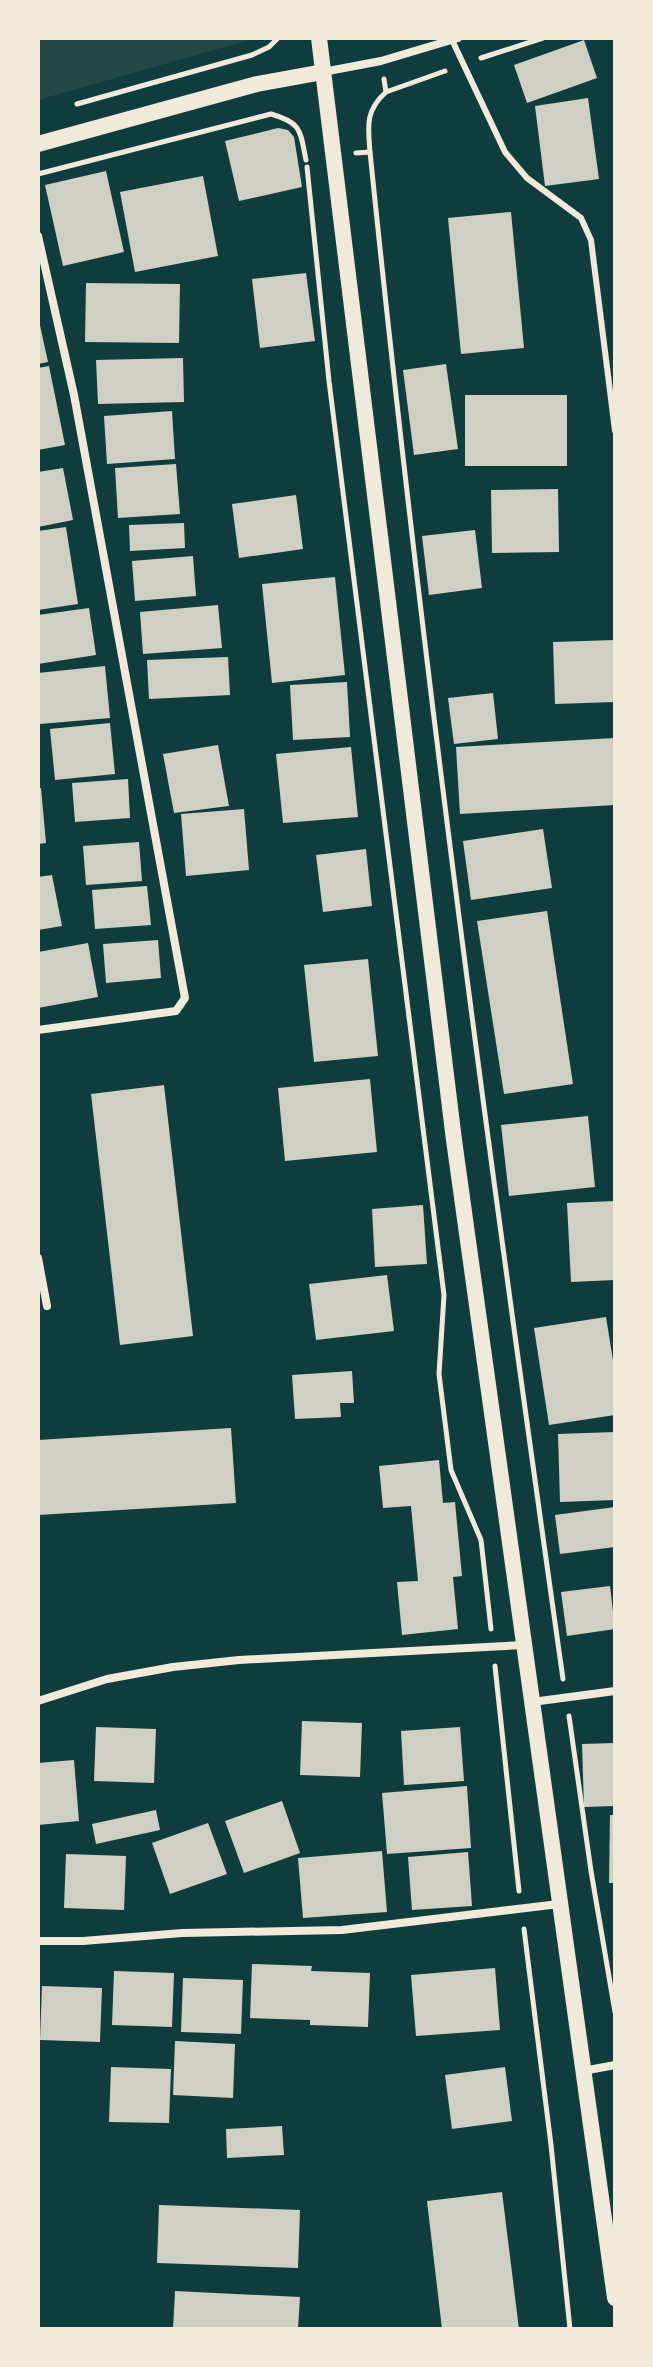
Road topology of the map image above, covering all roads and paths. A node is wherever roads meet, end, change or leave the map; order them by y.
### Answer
1 (278, 38) edge
2 (319, 38) edge
3 (455, 39) edge
4 (323, 72) junction
5 (69, 107) dead end
6 (263, 115) dead end
7 (38, 144) edge
8 (370, 152) dead end
9 (306, 160) dead end
10 (38, 174) edge
11 (38, 236) edge
12 (612, 381) edge
13 (615, 431) edge
14 (38, 1030) edge
15 (38, 1258) edge
16 (47, 1306) dead end
17 (524, 1645) junction
18 (493, 1646) junction
19 (615, 1691) edge
20 (566, 1697) junction
21 (38, 1701) edge
22 (532, 1702) junction
23 (559, 1904) junction
24 (521, 1909) junction
25 (38, 1941) edge
26 (615, 2012) edge
27 (615, 2065) edge
28 (582, 2071) junction
29 (615, 2298) edge
30 (570, 2329) edge

1 - 5 path
2 - 4 main road
3 - 4 street
3 - 12 lane
4 - 7 main road
4 - 17 main road
6 - 10 path
8 - 20 path
9 - 18 path
11 - 14 street
12 - 13 lane
15 - 16 street
17 - 18 street
17 - 22 main road
18 - 21 street
18 - 24 path
19 - 20 street
20 - 22 street
20 - 26 path
22 - 23 main road
23 - 24 street
23 - 28 main road
24 - 25 street
24 - 30 path
27 - 28 street
28 - 29 main road

